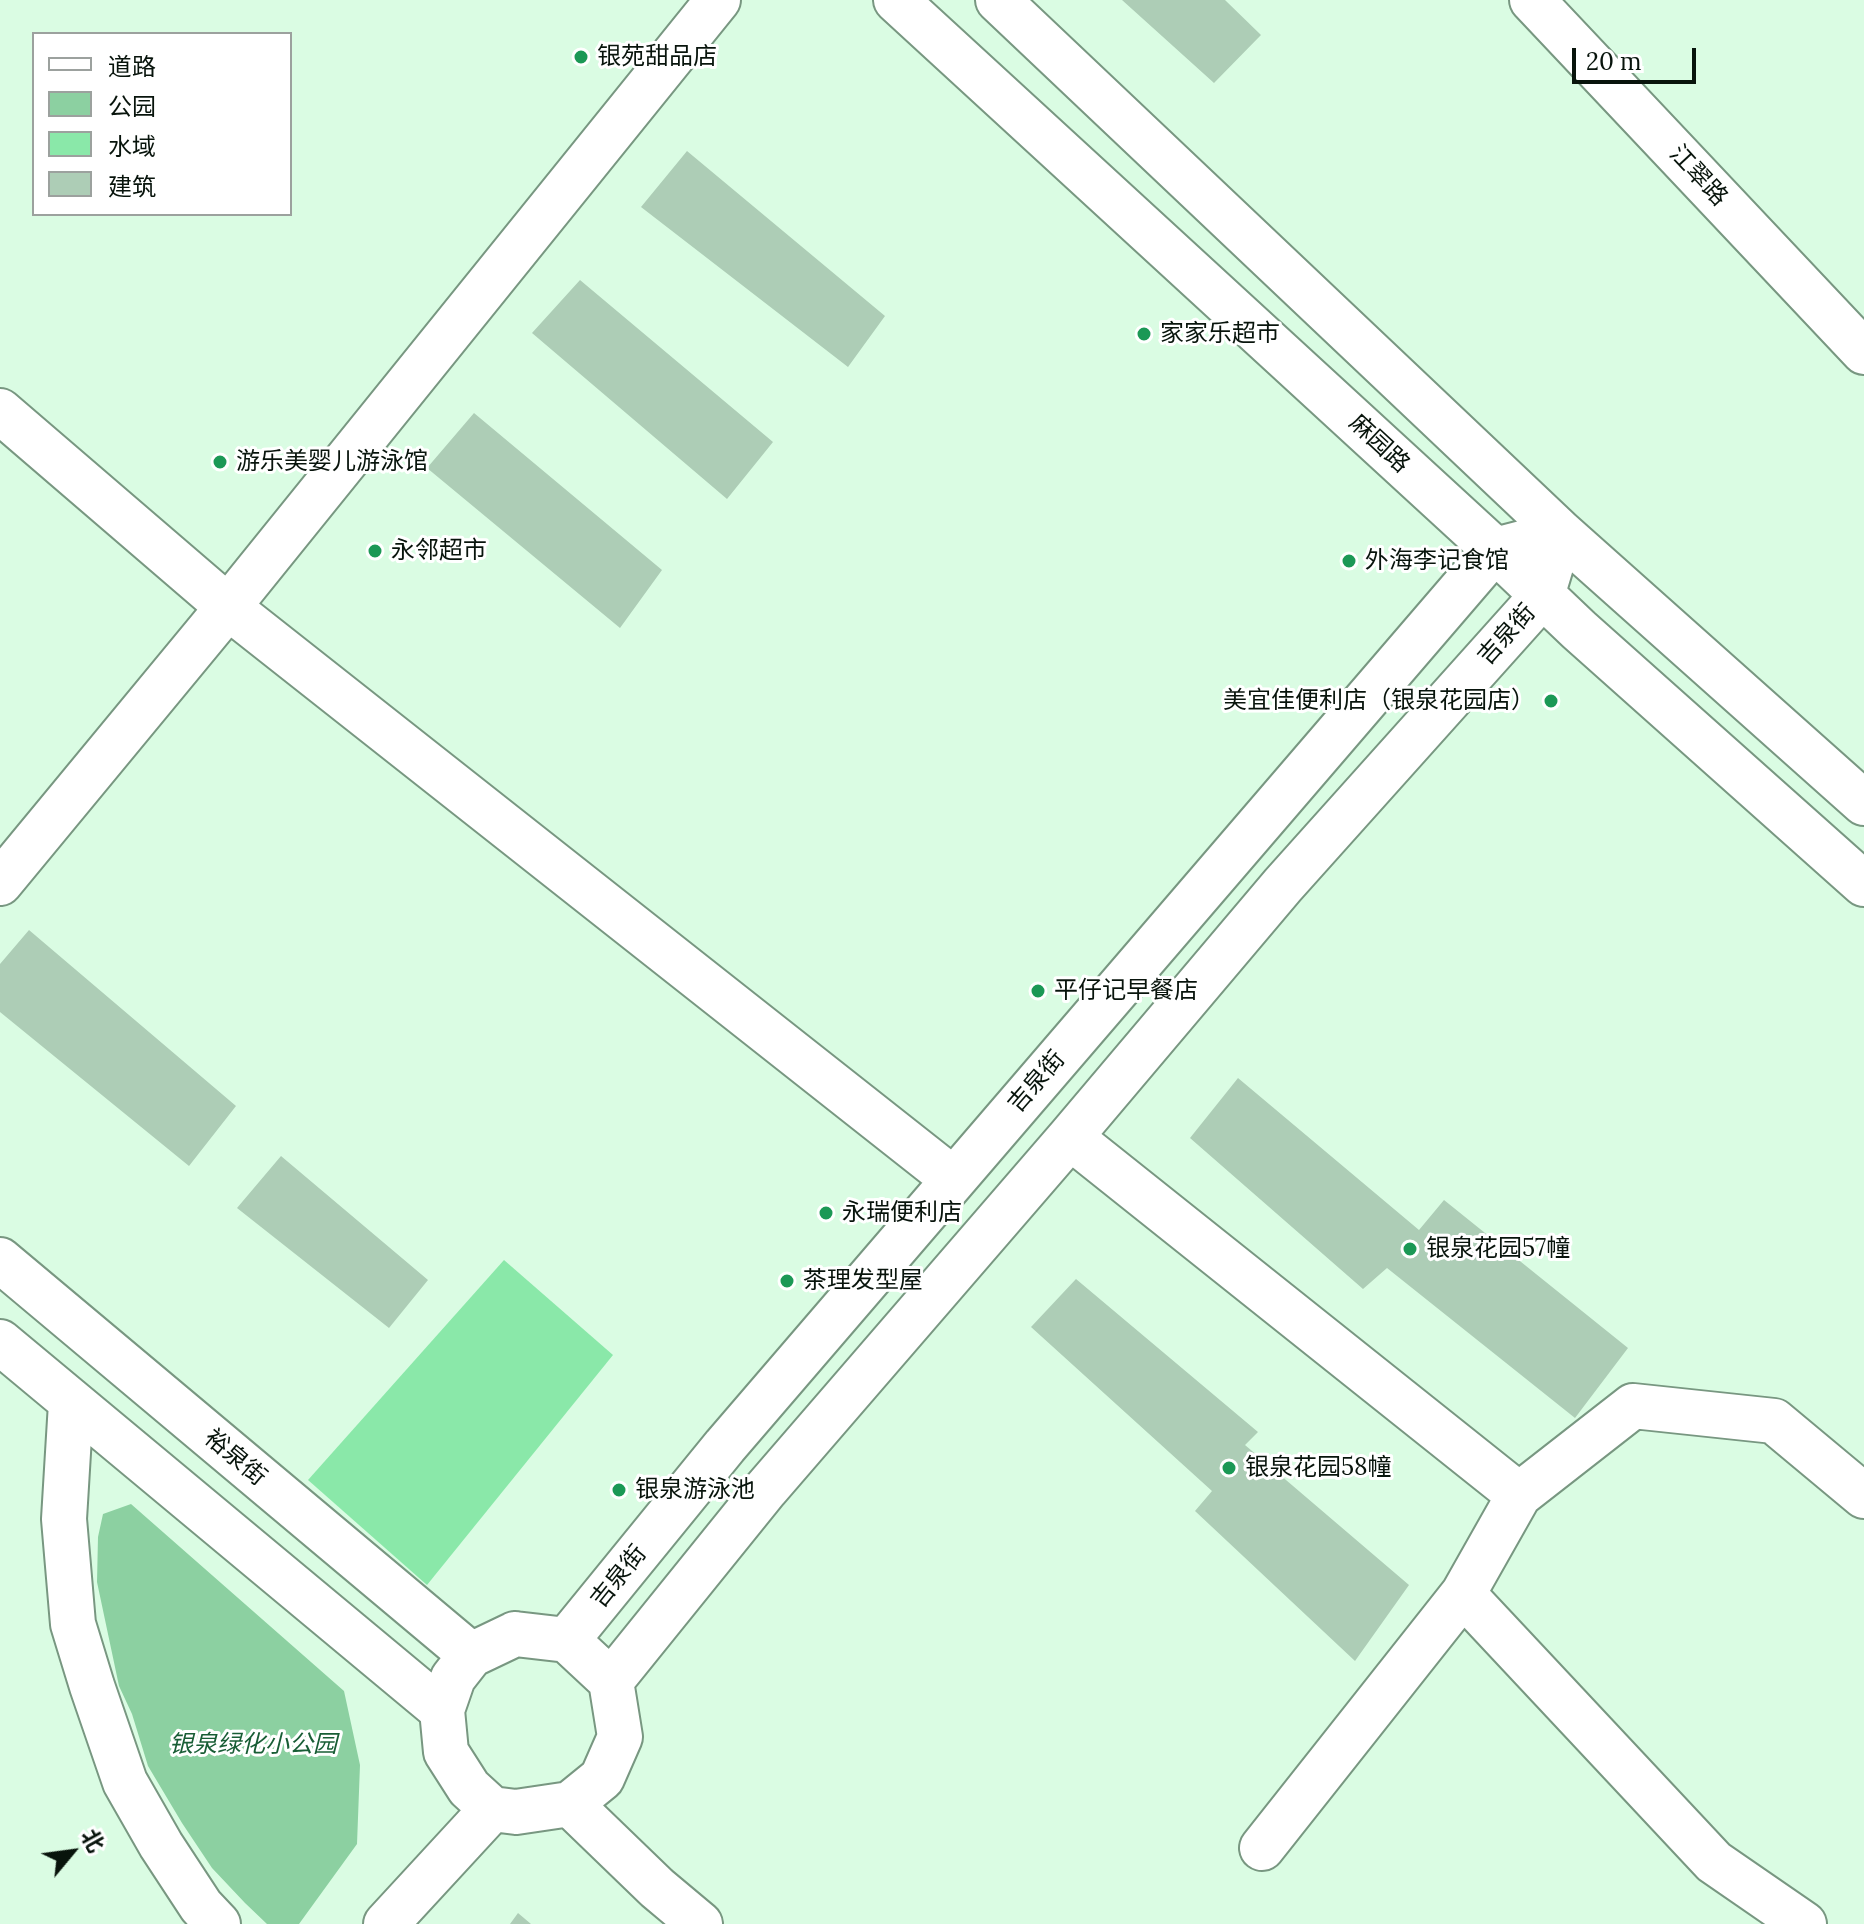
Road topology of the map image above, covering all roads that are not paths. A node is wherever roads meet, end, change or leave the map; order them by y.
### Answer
1 (718, 0) edge
2 (896, 0) edge
3 (998, 0) edge
4 (1532, 0) edge
5 (1864, 352) edge
6 (0, 411) edge
7 (1561, 533) junction
8 (1495, 550) junction
9 (1542, 596) junction
10 (228, 607) junction
11 (1864, 803) edge
12 (0, 883) edge
13 (1864, 884) edge
14 (1070, 1137) junction
15 (953, 1179) junction
16 (0, 1260) edge
17 (0, 1342) edge
18 (71, 1403) junction
19 (1519, 1495) junction
20 (1864, 1496) edge
21 (1463, 1594) junction
22 (567, 1640) junction
23 (471, 1655) junction
24 (611, 1681) junction
25 (442, 1710) junction
26 (570, 1804) junction
27 (492, 1809) junction
28 (1262, 1848) dead end
29 (387, 1922) edge
30 (218, 1924) edge
31 (700, 1924) edge
32 (1804, 1924) edge

1 - 10 street
2 - 8 street, 麻园路
3 - 7 street
4 - 5 street, 江翠路
6 - 10 street
7 - 8 street
7 - 9 street, 吉泉街
7 - 11 street
8 - 9 street, 麻园路
8 - 15 street, 吉泉街
9 - 13 street, 麻园路
9 - 14 street, 吉泉街
10 - 12 street
10 - 15 street
14 - 19 street
14 - 24 street, 吉泉街
15 - 22 street, 吉泉街
16 - 23 street, 裕泉街
17 - 18 street
18 - 25 street
18 - 30 street
19 - 20 street
19 - 21 street
21 - 28 street
21 - 32 street
22 - 23 street
22 - 24 street
23 - 25 street
24 - 26 street
25 - 27 street
26 - 27 street
26 - 31 street
27 - 29 street

